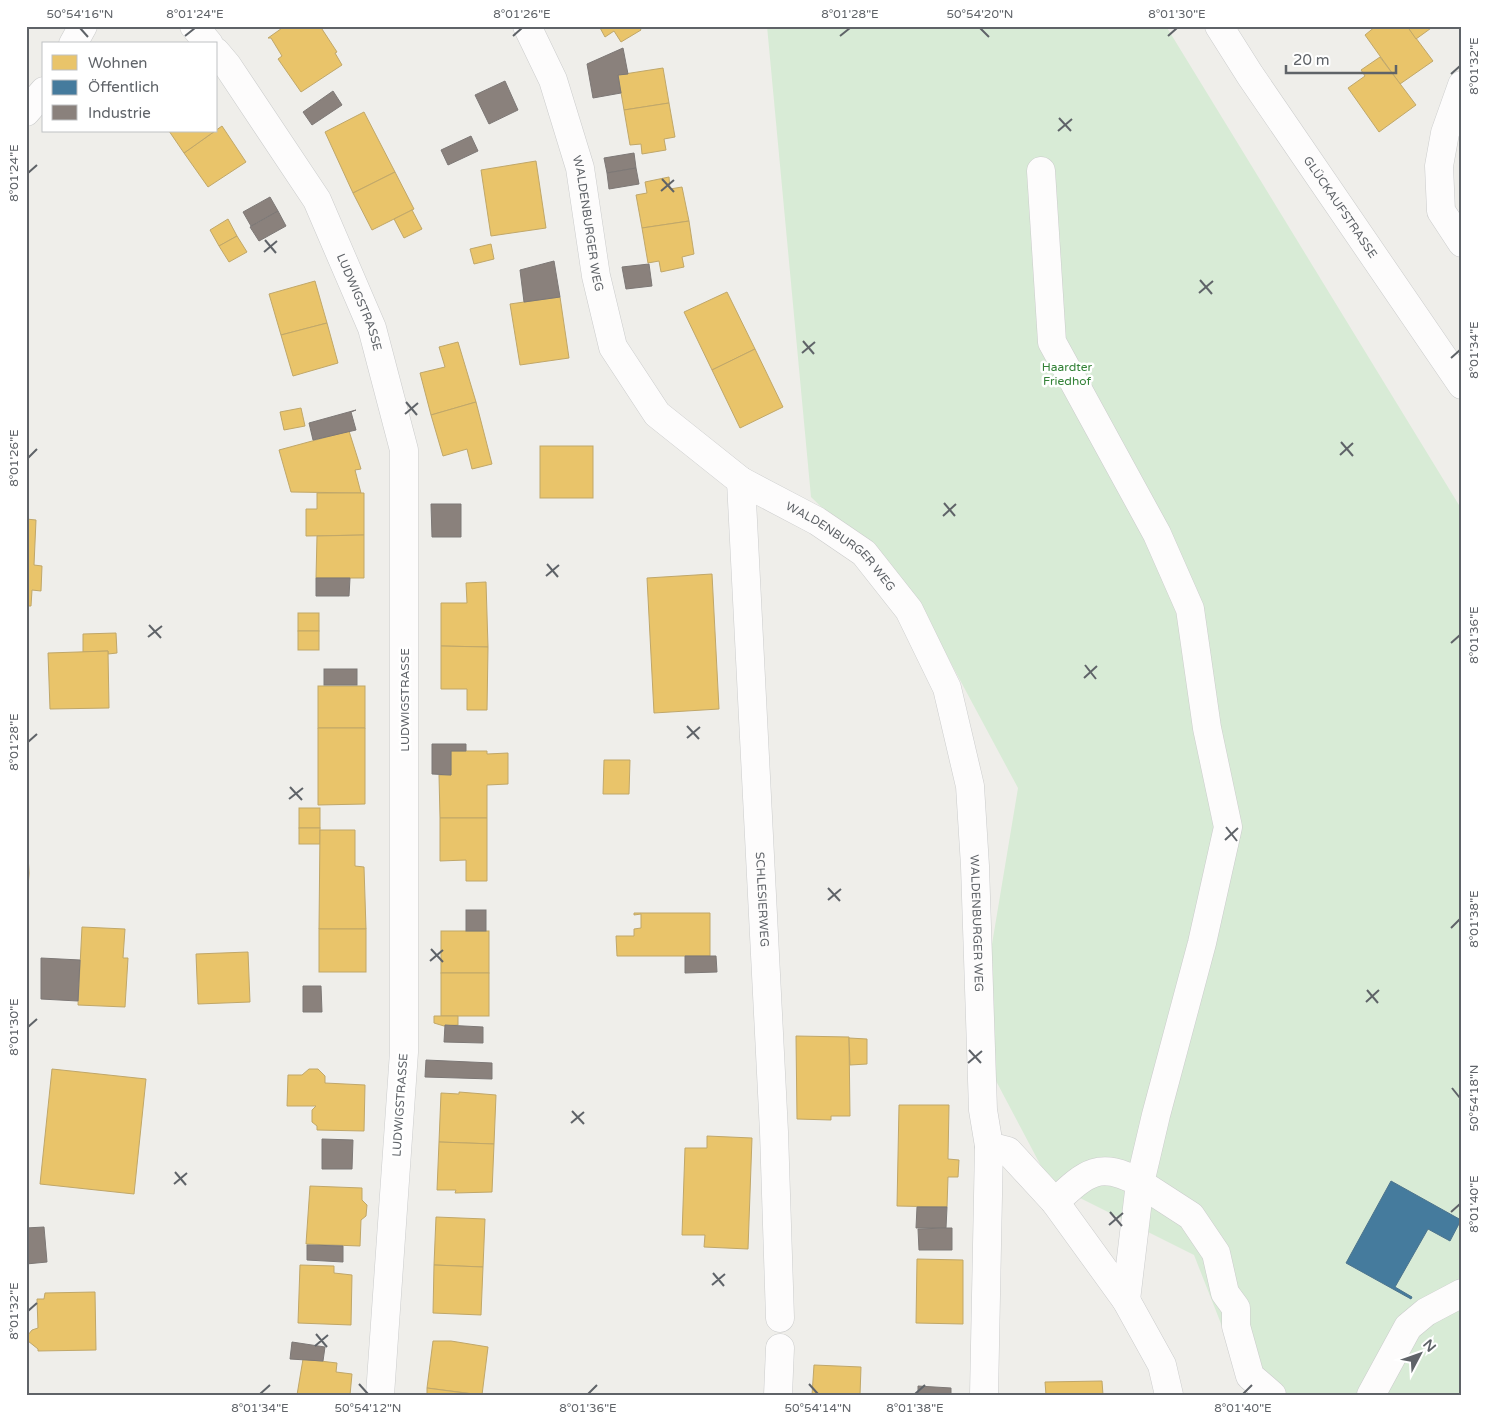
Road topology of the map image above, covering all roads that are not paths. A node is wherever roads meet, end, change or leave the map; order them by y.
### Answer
1 (83, 26) edge
2 (194, 26) edge
3 (527, 26) edge
4 (1219, 26) edge
5 (74, 42) edge
6 (207, 42) edge
7 (218, 54) edge
8 (1462, 84) edge
9 (42, 93) edge
10 (26, 112) edge
11 (1040, 171) dead end
12 (1462, 242) edge
13 (1462, 385) edge
14 (741, 481) junction
15 (989, 1146) junction
16 (1140, 1183) junction
17 (1055, 1202) junction
18 (1462, 1293) edge
19 (1126, 1300) junction
20 (780, 1318) dead end
21 (780, 1348) dead end
22 (380, 1395) edge
23 (778, 1395) edge
24 (984, 1395) edge
25 (1169, 1395) edge
26 (1272, 1395) edge
27 (1371, 1395) edge

1 - 5 street
2 - 6 street
3 - 14 street, WALDENBURGER WEG
4 - 13 street, GLÜCKAUFSTRASSE
7 - 22 street, LUDWIGSTRASSE
8 - 12 street
9 - 10 street
11 - 16 street
14 - 15 street, WALDENBURGER WEG
14 - 20 street, SCHLESIERWEG
15 - 17 street
15 - 24 street, WALDENBURGER WEG
16 - 17 street
16 - 19 street
16 - 26 street
17 - 19 street
18 - 27 street
19 - 25 street
21 - 23 street

